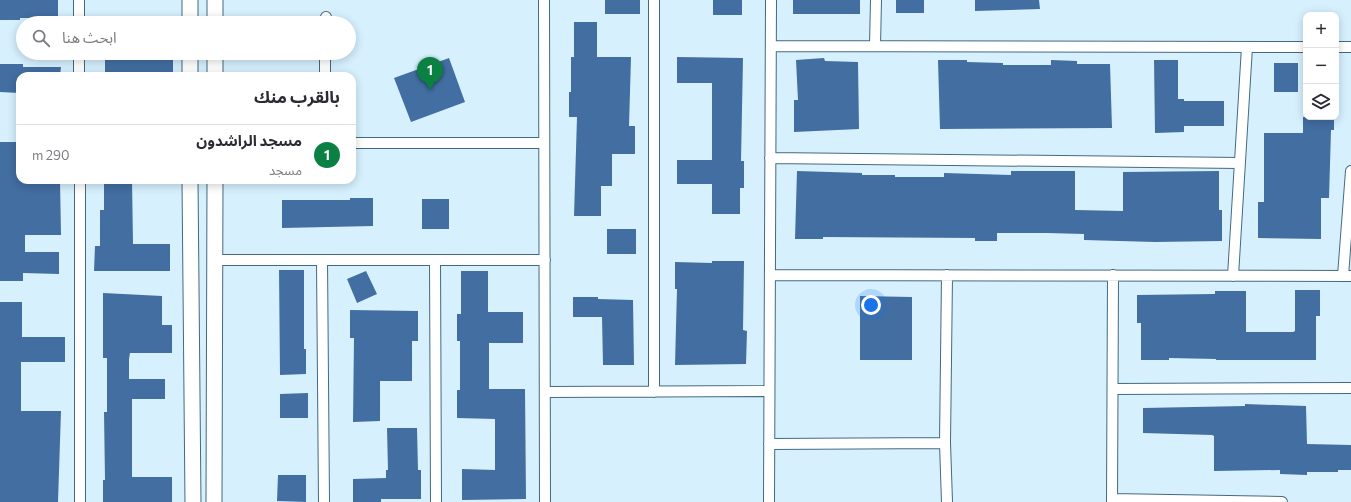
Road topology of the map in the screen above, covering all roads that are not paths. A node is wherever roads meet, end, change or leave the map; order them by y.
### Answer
1 (79, 0) edge
2 (190, 0) edge
3 (215, 0) edge
4 (544, 0) edge
5 (654, 0) edge
6 (771, 0) edge
7 (876, 0) edge
8 (79, 16) edge
9 (190, 16) edge
10 (215, 16) edge
11 (771, 46) junction
12 (875, 46) junction
13 (1246, 47) junction
14 (1303, 47) edge
15 (1339, 47) edge
16 (1351, 47) edge
17 (79, 60) edge
18 (190, 60) edge
19 (215, 60) edge
20 (325, 60) edge
21 (79, 72) edge
22 (190, 72) edge
23 (215, 72) edge
24 (325, 72) edge
25 (356, 143) edge
26 (544, 143) junction
27 (770, 158) junction
28 (1240, 163) junction
29 (1351, 171) edge
30 (80, 184) edge
31 (190, 184) edge
32 (215, 184) edge
33 (214, 260) junction
34 (322, 260) junction
35 (435, 260) junction
36 (545, 260) junction
37 (770, 274) junction
38 (947, 275) junction
39 (1113, 275) junction
40 (1233, 276) junction
41 (1347, 276) edge
42 (1351, 388) edge
43 (1113, 390) junction
44 (769, 391) junction
45 (545, 392) junction
46 (654, 392) junction
47 (945, 443) junction
48 (769, 444) junction
49 (1112, 500) edge
50 (80, 502) edge
51 (193, 502) edge
52 (214, 502) edge
53 (324, 502) edge
54 (436, 502) edge
55 (545, 502) edge
56 (768, 502) edge
57 (947, 502) edge
58 (1282, 502) edge

1 - 8 street
2 - 9 street
3 - 10 street
4 - 26 street
5 - 46 street
6 - 11 street
7 - 12 street
11 - 12 street
11 - 27 street
12 - 13 street
13 - 14 street
13 - 28 street
15 - 16 street
17 - 21 street
18 - 22 street
19 - 23 street
20 - 24 street
25 - 26 street
26 - 36 street
27 - 28 street
27 - 37 street
28 - 40 street
29 - 41 street
30 - 50 street
31 - 51 street
32 - 33 street
33 - 34 street
33 - 52 street
34 - 35 street
34 - 53 street
35 - 36 street
35 - 54 street
36 - 45 street
37 - 38 street
37 - 44 street
38 - 39 street
38 - 47 street
39 - 40 street
39 - 43 street
40 - 41 street
42 - 43 street
43 - 49 street
44 - 46 street
44 - 48 street
45 - 46 street
45 - 55 street
47 - 48 street
47 - 57 street
48 - 56 street
49 - 58 street

